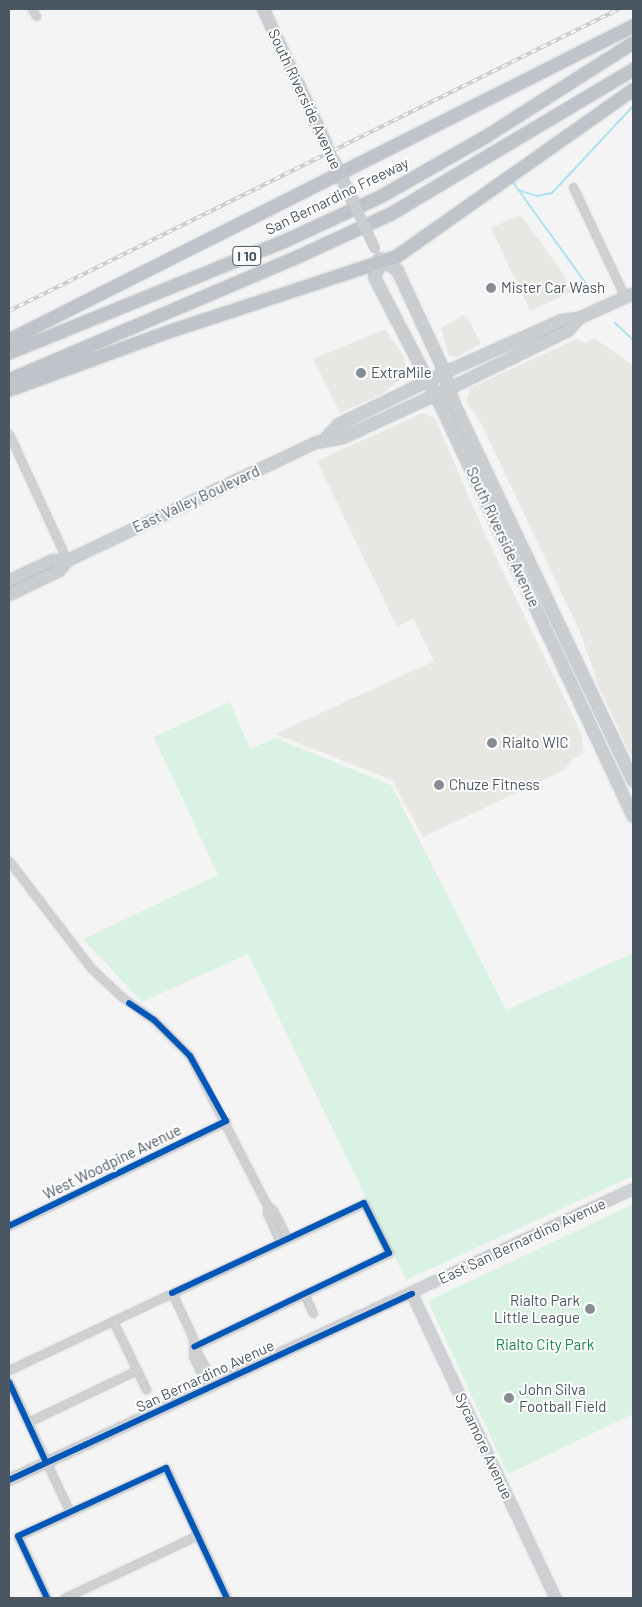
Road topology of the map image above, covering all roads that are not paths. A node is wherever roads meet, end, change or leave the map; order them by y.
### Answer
1 (32, 9) edge
2 (265, 14) edge
3 (36, 16) dead end
4 (633, 26) edge
5 (633, 43) edge
6 (633, 70) edge
7 (633, 90) edge
8 (343, 180) junction
9 (573, 187) dead end
10 (381, 261) junction
11 (629, 295) edge
12 (578, 318) junction
13 (9, 340) edge
14 (9, 353) edge
15 (435, 377) junction
16 (9, 380) edge
17 (9, 390) edge
18 (441, 391) junction
19 (9, 434) edge
20 (325, 438) junction
21 (67, 560) junction
22 (9, 580) edge
23 (9, 594) edge
24 (589, 721) junction
25 (621, 756) junction
26 (633, 781) edge
27 (633, 816) edge
28 (9, 860) edge
29 (226, 1121) junction
30 (633, 1189) edge
31 (9, 1226) edge
32 (283, 1240) junction
33 (172, 1293) junction
34 (304, 1294) junction
35 (412, 1294) junction
36 (313, 1313) dead end
37 (113, 1321) junction
38 (194, 1347) junction
39 (9, 1370) edge
40 (137, 1370) junction
41 (9, 1382) edge
42 (211, 1387) junction
43 (146, 1389) dead end
44 (28, 1422) junction
45 (46, 1462) junction
46 (9, 1480) edge
47 (70, 1512) junction
48 (198, 1535) junction
49 (47, 1598) edge
50 (64, 1598) edge
51 (227, 1598) edge
52 (556, 1598) edge

1 - 3 street
2 - 8 main road, South Riverside Avenue, bridge
4 - 8 highway
5 - 14 highway, San Bernardino Freeway / I 10
6 - 16 highway, I 10
7 - 10 highway
8 - 10 main road, South Riverside Avenue, bridge
8 - 13 highway
9 - 11 street
10 - 15 main road, South Riverside Avenue
10 - 15 main road, South Riverside Avenue
10 - 17 highway
11 - 12 main road
12 - 15 main road, East Valley Boulevard
12 - 18 main road, East Valley Boulevard
15 - 18 main road, South Riverside Avenue
15 - 18 main road, South Riverside Avenue
15 - 20 main road, East Valley Boulevard
18 - 20 main road, East Valley Boulevard
18 - 24 main road, South Riverside Avenue
18 - 25 main road, South Riverside Avenue
19 - 21 street
20 - 21 main road, East Valley Boulevard
21 - 22 main road
21 - 23 main road
24 - 25 main road
24 - 27 main road, South Riverside Avenue
25 - 26 main road, South Riverside Avenue
28 - 29 street
29 - 31 street, West Woodpine Avenue
29 - 32 street
30 - 35 main road, East San Bernardino Avenue
32 - 33 street
32 - 34 street
33 - 37 street
33 - 38 street
34 - 36 street
34 - 38 street
35 - 42 main road, San Bernardino Avenue
35 - 52 main road, Sycamore Avenue
37 - 39 street
37 - 40 street
38 - 42 street
40 - 43 street
40 - 44 street
41 - 44 street
42 - 45 main road, San Bernardino Avenue
44 - 45 street
45 - 46 main road, San Bernardino Avenue
45 - 47 street
47 - 48 street
47 - 49 street
48 - 50 street
48 - 51 street

